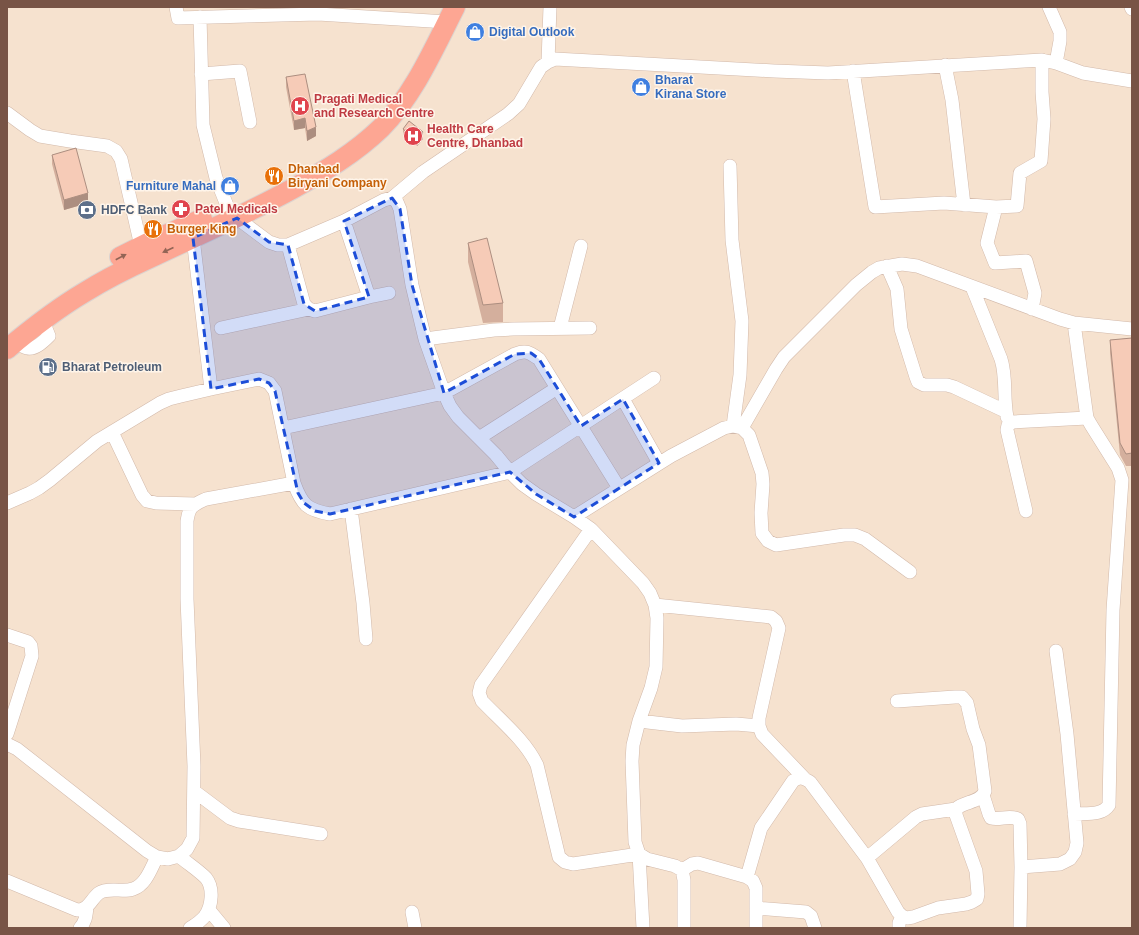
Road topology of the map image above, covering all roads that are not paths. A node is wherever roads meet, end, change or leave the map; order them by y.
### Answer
1 (176, 7) edge
2 (550, 7) edge
3 (1049, 7) edge
4 (248, 11) edge
5 (444, 14) edge
6 (200, 17) junction
7 (1042, 60) junction
8 (548, 62) junction
9 (1056, 63) junction
10 (945, 65) junction
11 (853, 71) junction
12 (201, 74) junction
13 (1132, 81) edge
14 (7, 112) edge
15 (250, 122) dead end
16 (730, 166) dead end
17 (392, 198) junction
18 (964, 205) junction
19 (996, 207) junction
20 (233, 213) junction
21 (344, 221) junction
22 (193, 238) junction
23 (288, 245) junction
24 (142, 246) junction
25 (581, 246) dead end
26 (887, 266) junction
27 (972, 287) junction
28 (389, 293) dead end
29 (369, 297) junction
30 (309, 309) junction
31 (1032, 309) junction
32 (1074, 323) junction
33 (221, 328) dead end
34 (560, 328) junction
35 (590, 328) dead end
36 (1132, 329) edge
37 (425, 339) junction
38 (10, 341) edge
39 (654, 378) dead end
40 (557, 388) junction
41 (211, 389) junction
42 (444, 393) junction
43 (623, 399) junction
44 (1006, 411) junction
45 (1088, 418) junction
46 (1008, 425) junction
47 (581, 426) junction
48 (737, 427) junction
49 (283, 428) junction
50 (112, 432) junction
51 (479, 438) junction
52 (659, 463) junction
53 (510, 472) junction
54 (294, 483) junction
55 (619, 488) junction
56 (7, 503) edge
57 (195, 504) junction
58 (351, 509) junction
59 (1026, 511) dead end
60 (574, 517) junction
61 (591, 529) junction
62 (910, 572) dead end
63 (655, 605) junction
64 (7, 635) edge
65 (366, 639) dead end
66 (1056, 651) dead end
67 (897, 701) dead end
68 (639, 721) junction
69 (759, 726) junction
70 (7, 734) edge
71 (7, 744) edge
72 (804, 778) junction
73 (194, 791) junction
74 (983, 795) junction
75 (956, 809) junction
76 (1074, 814) junction
77 (321, 834) dead end
78 (639, 854) junction
79 (179, 856) junction
80 (157, 857) junction
81 (867, 858) junction
82 (1021, 867) junction
83 (682, 870) junction
84 (747, 877) junction
85 (7, 881) edge
86 (87, 907) junction
87 (756, 908) junction
88 (209, 910) junction
89 (412, 912) dead end
90 (901, 922) edge
91 (80, 928) edge
92 (190, 928) edge
93 (224, 928) edge
94 (415, 928) edge
95 (643, 928) edge
96 (684, 928) edge
97 (756, 928) edge
98 (815, 928) edge
99 (1020, 928) edge

1 - 6 street
2 - 8 street
3 - 9 street
4 - 5 street
4 - 6 street
5 - 20 highway
6 - 12 street
7 - 9 street
7 - 10 street
7 - 19 street
8 - 11 street
8 - 17 street
9 - 13 street
10 - 11 street
10 - 18 street
11 - 18 street
12 - 15 street
12 - 20 street
14 - 24 street
16 - 48 street
17 - 21 street
17 - 37 street
18 - 19 street
19 - 31 street
20 - 22 highway
20 - 23 street
20 - 24 highway
21 - 23 street
21 - 29 street
22 -> 38 highway
22 - 41 street
23 - 30 street
38 -> 24 highway
25 - 34 street
26 - 27 street
26 - 44 street
26 - 48 street
27 - 31 street
27 - 44 street
28 - 29 street
29 - 30 street
30 - 33 street
31 - 32 street
32 - 36 street
32 - 45 street
34 - 35 street
34 - 37 street
37 - 42 street
39 - 43 street
40 - 42 street
40 - 47 street
40 - 51 street
41 - 49 street
41 - 50 street
42 - 49 street
42 - 51 street
43 - 47 street
43 - 52 street
44 - 46 street
45 - 46 street
45 - 76 street
46 - 59 street
47 - 53 street
47 - 55 street
48 - 52 street
48 - 62 street
49 - 54 street
50 - 56 street
50 - 57 street
51 - 53 street
52 - 55 street
53 - 58 street
53 - 60 street
54 - 57 street
54 - 58 street
55 - 60 street
57 - 73 street
58 - 65 street
60 - 61 street
61 - 63 street
61 - 78 street
63 - 68 street
63 - 69 street
64 - 70 street
66 - 76 street
67 - 74 street
68 - 69 street
68 - 78 street
69 - 72 street
71 - 80 street
72 - 81 street
72 - 84 street
73 - 77 street
73 - 79 street
74 - 75 street
74 - 82 street
75 - 81 street
75 - 90 street
76 - 82 street
78 - 83 street
78 - 95 street
79 - 80 street
79 - 88 street
80 - 86 street
81 - 90 street
82 - 99 street
83 - 84 street
83 - 96 street
84 - 87 street
85 - 86 street
86 - 91 street
87 - 97 street
87 - 98 street
88 - 92 street
88 - 93 street
89 - 94 street

